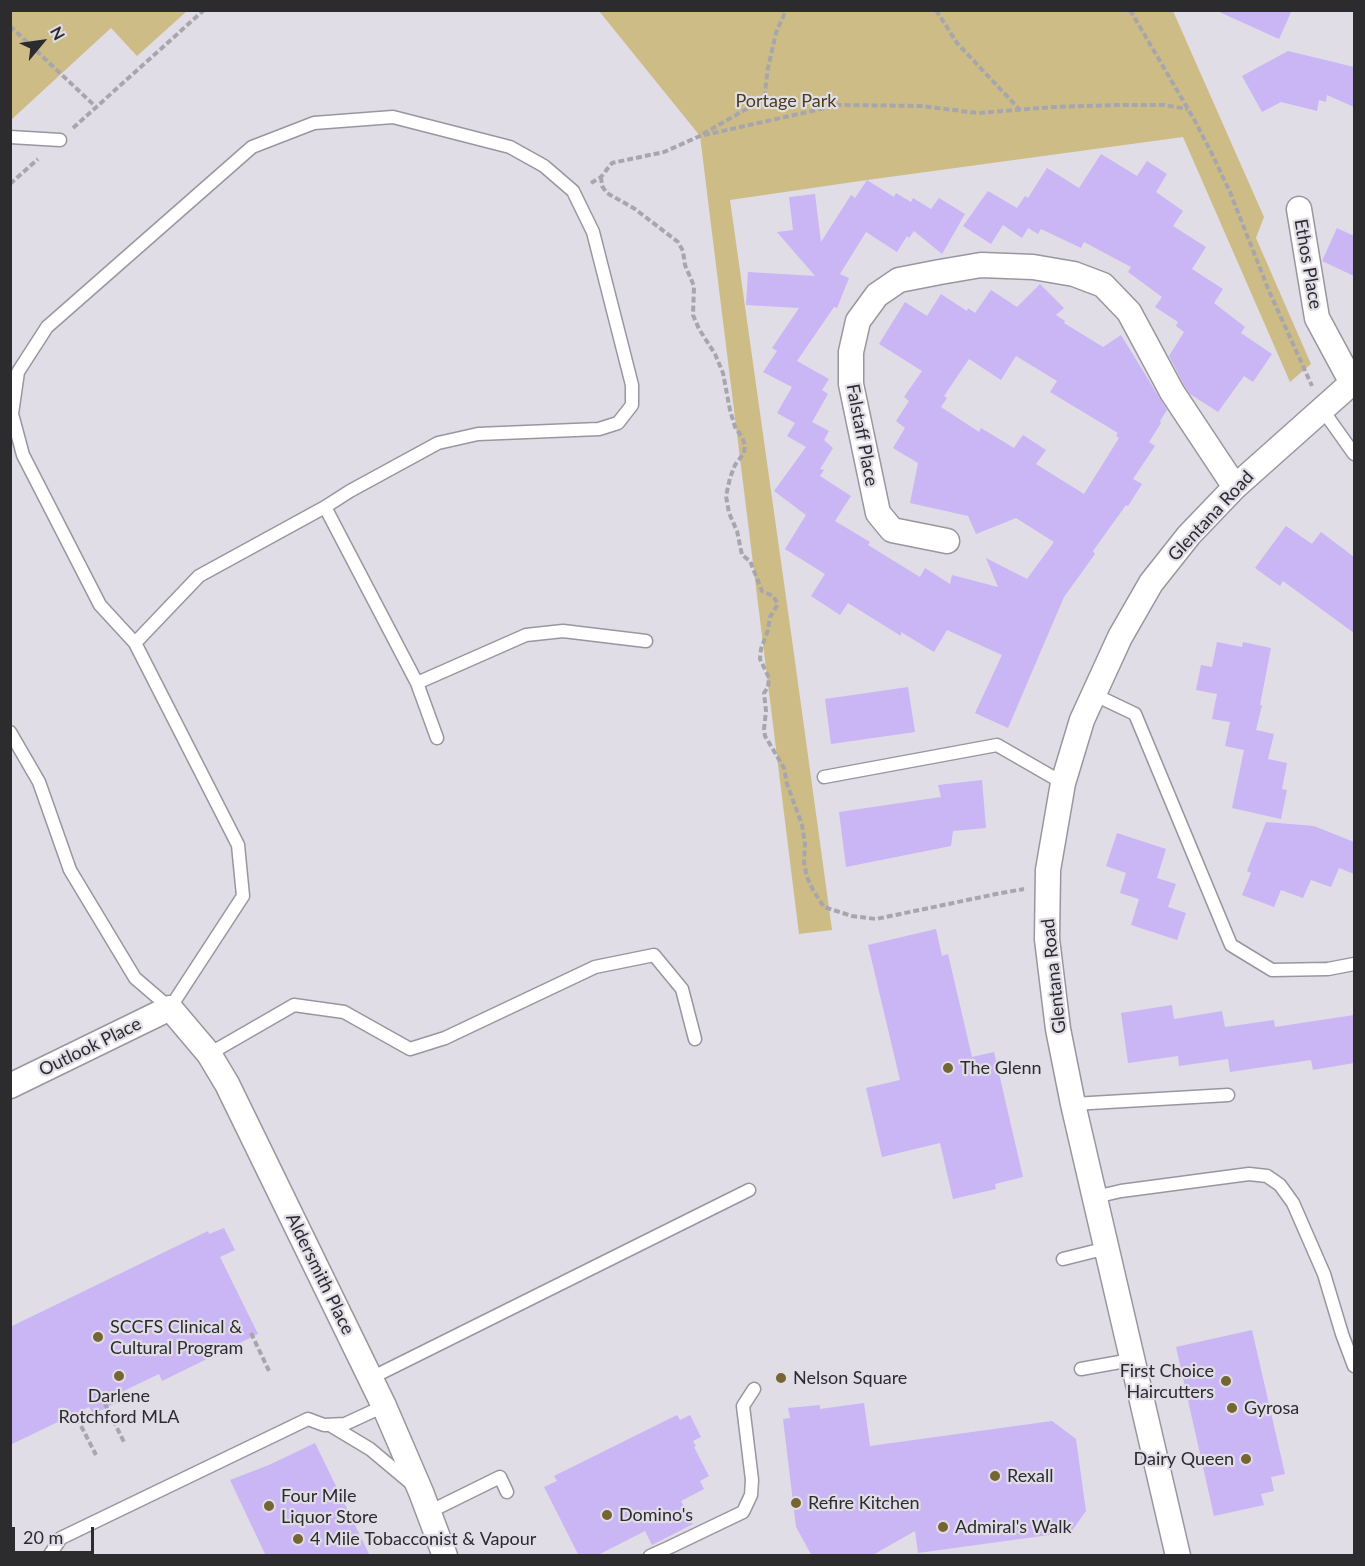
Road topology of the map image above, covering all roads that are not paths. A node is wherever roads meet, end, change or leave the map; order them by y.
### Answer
1 (10, 137) edge
2 (60, 140) road end
3 (1299, 209) dead end
4 (1353, 382) edge
5 (1322, 409) junction
6 (1354, 454) edge
7 (1235, 487) junction
8 (325, 507) junction
9 (947, 541) dead end
10 (646, 641) dead end
11 (135, 643) junction
12 (417, 684) junction
13 (1093, 694) junction
14 (10, 732) edge
15 (437, 738) dead end
16 (824, 777) dead end
17 (1063, 783) junction
18 (1354, 964) edge
19 (170, 1008) junction
20 (695, 1039) dead end
21 (209, 1054) junction
22 (10, 1086) edge
23 (1228, 1095) dead end
24 (1073, 1104) junction
25 (748, 1190) dead end
26 (1095, 1197) junction
27 (1107, 1248) junction
28 (1063, 1259) dead end
29 (1131, 1360) junction
30 (1353, 1361) edge
31 (1081, 1369) dead end
32 (371, 1378) junction
33 (754, 1389) dead end
34 (384, 1406) junction
35 (328, 1425) junction
36 (507, 1492) dead end
37 (425, 1502) junction
38 (672, 1551) edge
39 (49, 1556) edge
40 (445, 1556) edge
41 (650, 1556) edge
42 (1178, 1556) edge

1 - 2 lane
3 - 4 street, Ethos Place
4 - 5 street, Glentana Road
5 - 6 lane
5 - 7 street, Glentana Road
7 - 9 street, Falstaff Place
7 - 13 street, Glentana Road
8 - 11 lane
8 - 11 lane
8 - 12 lane
10 - 12 lane
11 - 19 lane
12 - 15 lane
13 - 17 street, Glentana Road
13 - 18 lane
14 - 19 lane
16 - 17 lane
17 - 24 street, Glentana Road
19 - 21 street, Aldersmith Place
19 - 22 street, Outlook Place
20 - 21 lane
21 - 32 street, Aldersmith Place
23 - 24 lane
24 - 26 street, Glentana Road
25 - 32 lane
26 - 27 street, Glentana Road
26 - 30 lane
27 - 28 lane
27 - 29 street, Glentana Road
29 - 31 lane
29 - 42 street, Glentana Road
32 - 34 street, Aldersmith Place
33 - 38 lane
34 - 35 lane
34 - 37 street, Aldersmith Place
35 - 37 lane
35 - 39 lane
36 - 37 lane
37 - 40 street, Aldersmith Place
38 - 41 lane

